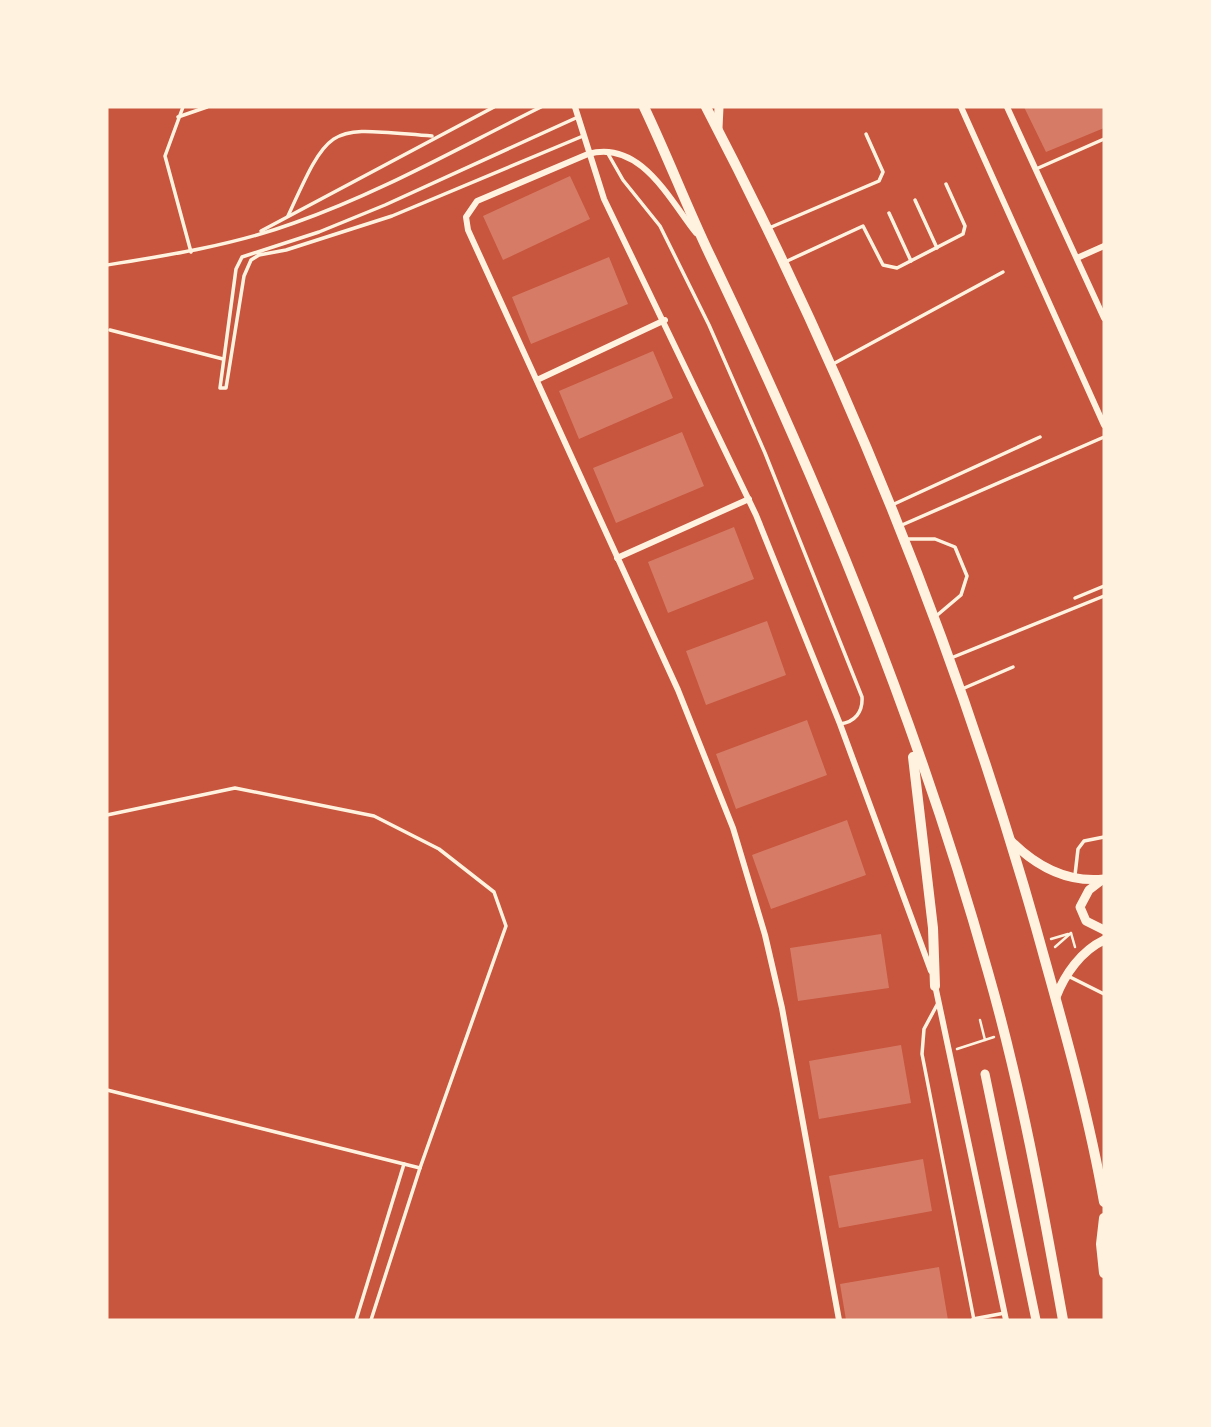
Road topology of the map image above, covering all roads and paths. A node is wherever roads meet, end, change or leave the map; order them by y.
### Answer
1 (183, 107) edge
2 (207, 107) edge
3 (494, 107) edge
4 (541, 107) edge
5 (575, 107) edge
6 (643, 107) edge
7 (650, 107) edge
8 (706, 107) edge
9 (719, 107) edge
10 (961, 107) edge
11 (1007, 107) edge
12 (178, 117) junction
13 (579, 117) junction
14 (652, 123) junction
15 (718, 130) junction
16 (866, 134) dead end
17 (585, 135) junction
18 (434, 136) junction
19 (1104, 139) edge
20 (606, 150) junction
21 (588, 154) junction
22 (1036, 169) junction
23 (946, 184) dead end
24 (915, 200) dead end
25 (889, 213) dead end
26 (288, 216) junction
27 (767, 228) junction
28 (258, 233) junction
29 (1104, 246) edge
30 (706, 247) junction
31 (937, 248) junction
32 (191, 252) junction
33 (1077, 258) junction
34 (911, 261) junction
35 (784, 262) junction
36 (107, 265) edge
37 (1003, 272) dead end
38 (1104, 318) edge
39 (664, 320) junction
40 (110, 330) dead end
41 (223, 359) junction
42 (833, 364) junction
43 (537, 380) junction
44 (1104, 425) edge
45 (1040, 437) dead end
46 (1104, 437) edge
47 (749, 499) junction
48 (892, 505) junction
49 (900, 526) junction
50 (905, 538) junction
51 (617, 558) junction
52 (1104, 586) edge
53 (1104, 596) edge
54 (1075, 598) dead end
55 (934, 617) junction
56 (949, 658) junction
57 (1013, 667) dead end
58 (960, 690) junction
59 (840, 724) junction
60 (911, 737) junction
61 (107, 815) edge
62 (1104, 837) edge
63 (1011, 841) junction
64 (1075, 878) junction
65 (1103, 880) edge
66 (1104, 930) edge
67 (1048, 939) dead end
68 (1104, 940) edge
69 (1044, 956) junction
70 (1066, 975) junction
71 (935, 986) junction
72 (1104, 994) edge
73 (1056, 997) junction
74 (939, 1001) junction
75 (980, 1020) dead end
76 (1005, 1034) junction
77 (985, 1040) junction
78 (950, 1051) junction
79 (985, 1074) dead end
80 (107, 1090) edge
81 (404, 1164) junction
82 (420, 1168) junction
83 (1104, 1197) edge
84 (1104, 1218) edge
85 (1104, 1273) edge
86 (1005, 1317) edge
87 (1063, 1319) edge
88 (356, 1320) edge
89 (371, 1320) edge
90 (839, 1320) edge
91 (973, 1320) edge
92 (1037, 1320) edge

1 - 12 lane
2 - 12 lane
3 - 18 lane
4 - 28 lane
5 - 13 street
6 - 14 highway
7 - 14 highway
8 - 15 highway
9 - 15 main road
10 - 44 street
11 - 22 street
12 - 32 lane
13 - 17 street
13 - 41 lane
14 - 30 highway
15 - 27 highway
16 - 27 lane
17 - 21 street
17 - 41 lane
18 - 26 lane
18 - 26 lane
19 - 22 lane
20 - 21 street
20 - 30 street
20 - 59 lane
21 - 39 street
21 - 43 street
22 - 33 street
23 - 31 lane
24 - 31 lane
25 - 34 lane
26 - 28 lane
27 - 35 highway
28 - 32 lane
29 - 33 street
30 - 60 highway
31 - 34 lane
32 - 36 lane
33 - 38 street
34 - 35 lane
35 - 42 highway
37 - 42 lane
39 - 43 street
39 - 47 street
40 - 41 lane
42 - 48 highway
43 - 51 street
45 - 48 lane
46 - 49 lane
47 - 51 street
47 - 59 street
48 - 49 highway
49 - 50 highway
50 - 55 highway
50 - 55 lane
51 - 90 street
52 - 54 lane
53 - 56 lane
55 - 56 highway
56 - 58 highway
57 - 58 lane
58 - 63 highway
59 - 71 street
60 - 71 highway
60 - 76 highway
61 - 82 lane
62 - 64 lane
63 - 64 main road
63 - 69 highway
64 - 65 main road
65 - 66 main road
67 - 69 path
68 - 70 main road
69 - 73 highway
70 - 72 lane
70 - 73 main road
71 - 74 street
73 - 83 highway
74 - 78 street
74 - 91 lane
75 - 77 path
76 - 77 path
76 - 87 highway
77 - 78 path
78 - 86 street
79 - 92 main road
80 - 81 lane
81 - 82 lane
81 - 88 lane
82 - 89 lane
84 - 85 highway
86 - 91 lane

